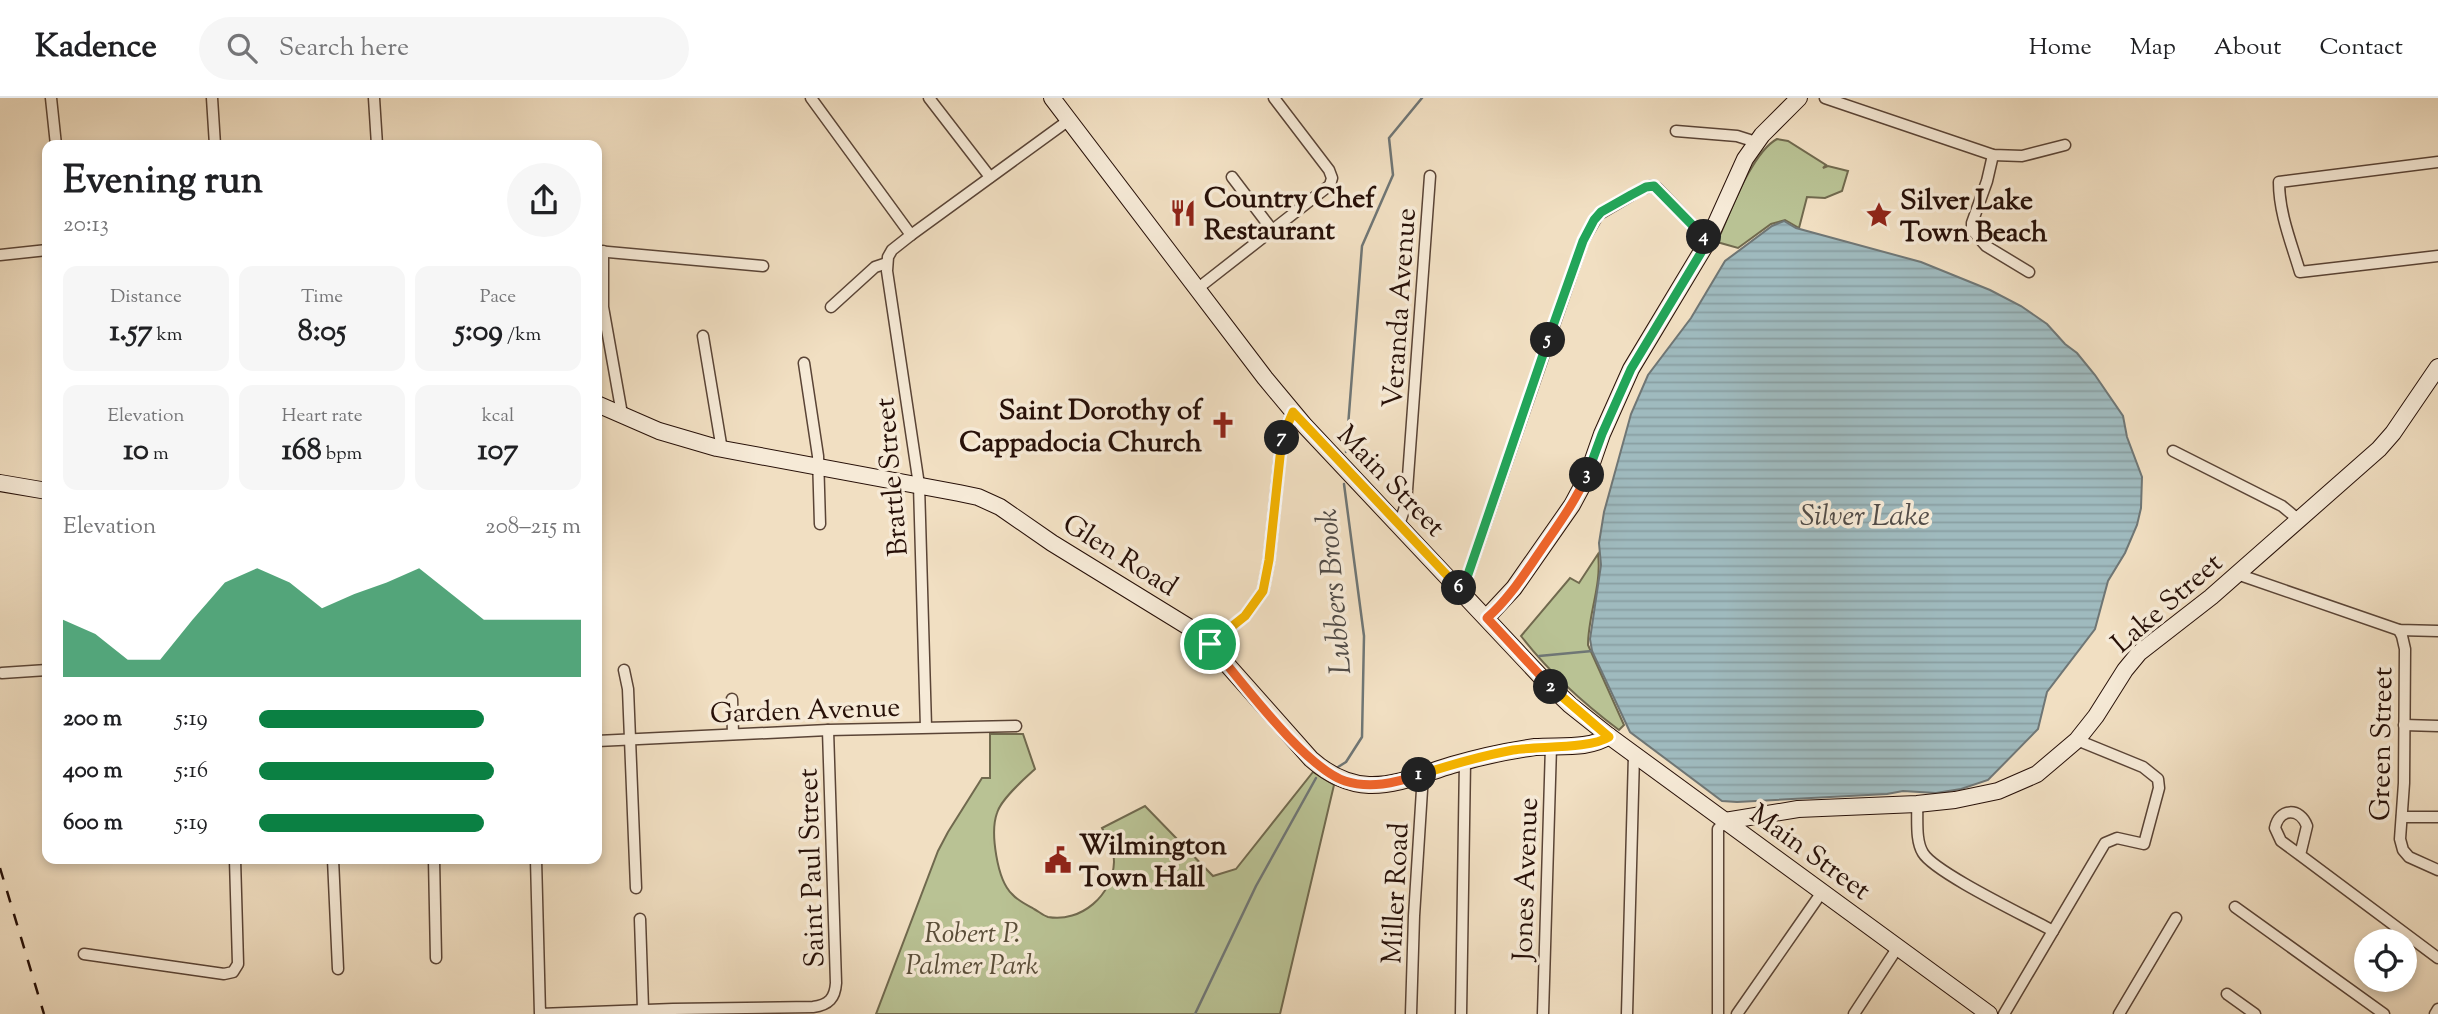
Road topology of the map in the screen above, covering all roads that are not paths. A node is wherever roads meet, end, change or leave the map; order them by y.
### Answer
1 (51, 98) edge
2 (212, 98) edge
3 (374, 98) edge
4 (811, 98) edge
5 (929, 98) edge
6 (1052, 98) edge
7 (1274, 98) edge
8 (1825, 98) edge
9 (1793, 100) edge
10 (1069, 120) junction
11 (1676, 131) dead end
12 (56, 140) edge
13 (215, 140) edge
14 (377, 140) edge
15 (1756, 142) junction
16 (2066, 145) dead end
17 (1993, 156) junction
18 (2438, 162) edge
19 (990, 177) junction
20 (1232, 177) dead end
21 (1430, 177) dead end
22 (1273, 231) junction
23 (911, 234) junction
24 (1708, 241) junction
25 (42, 251) edge
26 (602, 251) edge
27 (0, 256) edge
28 (2438, 256) edge
29 (887, 263) junction
30 (763, 266) dead end
31 (2029, 272) dead end
32 (602, 288) edge
33 (1197, 289) junction
34 (831, 307) dead end
35 (703, 336) dead end
36 (804, 363) dead end
37 (2438, 367) edge
38 (602, 406) edge
39 (1293, 412) junction
40 (622, 414) junction
41 (722, 450) junction
42 (2173, 451) dead end
43 (817, 466) junction
44 (0, 483) edge
45 (919, 485) junction
46 (42, 490) edge
47 (2299, 520) junction
48 (820, 524) dead end
49 (1399, 525) junction
50 (2237, 574) junction
51 (1462, 592) junction
52 (1487, 618) junction
53 (2399, 630) junction
54 (2438, 631) edge
55 (1210, 644) junction
56 (42, 670) edge
57 (624, 670) dead end
58 (2, 673) dead end
59 (732, 699) dead end
60 (2404, 725) junction
61 (1016, 726) dead end
62 (2438, 726) edge
63 (926, 727) junction
64 (828, 730) junction
65 (733, 734) junction
66 (1609, 737) junction
67 (630, 740) junction
68 (2077, 740) junction
69 (602, 741) edge
70 (1550, 746) junction
71 (1634, 755) junction
72 (1465, 761) junction
73 (1423, 774) junction
74 (1917, 804) junction
75 (2402, 817) junction
76 (2438, 817) edge
77 (1725, 821) junction
78 (2300, 855) dead end
79 (235, 864) edge
80 (333, 864) edge
81 (434, 864) edge
82 (536, 864) edge
83 (2438, 870) edge
84 (636, 888) dead end
85 (1822, 892) junction
86 (2235, 907) dead end
87 (2176, 918) dead end
88 (640, 919) dead end
89 (2053, 931) junction
90 (1898, 947) junction
91 (84, 954) dead end
92 (436, 958) dead end
93 (2438, 958) edge
94 (338, 969) dead end
95 (2227, 994) dead end
96 (643, 1009) junction
97 (2438, 1009) edge
98 (1981, 1011) edge
99 (540, 1014) edge
100 (1411, 1014) edge
101 (1461, 1014) edge
102 (1543, 1014) edge
103 (1627, 1014) edge
104 (1718, 1014) edge
105 (1737, 1014) edge
106 (1854, 1014) edge
107 (2004, 1014) edge
108 (2119, 1014) edge
109 (2255, 1014) edge
110 (2384, 1014) edge
111 (2435, 1014) edge

1 - 12 street
2 - 13 street
3 - 14 street
4 - 23 street
5 - 19 street
6 - 10 street, Main Street
7 - 22 street
8 - 17 street
9 - 15 street
10 - 19 street
10 - 33 street, Main Street
11 - 15 street
15 - 24 street
16 - 17 street
17 - 31 street
18 - 28 street
19 - 23 street
20 - 22 street
21 - 49 street, Veranda Avenue
22 - 33 street
23 - 29 street
24 - 51 street
24 - 52 street
25 - 27 street
26 - 30 street
29 - 34 street
29 - 45 street, Brattle Street
32 - 40 street
33 - 39 street, Main Street
35 - 41 street
36 - 43 street
37 - 47 street, Lake Street
38 - 40 street, Glen Road
39 - 49 street, Main Street
39 - 55 street
40 - 41 street, Glen Road
41 - 43 street, Glen Road
42 - 47 street
43 - 45 street, Glen Road
43 - 48 street
44 - 46 street
45 - 55 street, Glen Road
45 - 63 street, Brattle Street
47 - 50 street, Lake Street
49 - 51 street, Main Street
50 - 53 street
50 - 68 street, Lake Street
51 - 52 street, Main Street
52 - 66 street, Main Street
53 - 54 street
53 - 60 street, Green Street
55 - 73 street, Glen Road
56 - 58 street
57 - 67 street
59 - 65 street
60 - 62 street
60 - 75 street, Green Street
61 - 63 street, Garden Avenue
63 - 64 street, Garden Avenue
64 - 65 street, Garden Avenue
64 - 96 street, Saint Paul Street
65 - 67 street, Garden Avenue
66 - 70 street, Glen Road
66 - 71 street, Main Street
67 - 69 street, Garden Avenue
67 - 84 street
68 - 74 street, Lake Street
68 - 89 street
70 - 72 street, Glen Road
70 - 102 street, Jones Avenue
71 - 77 street, Main Street
71 - 103 street
72 - 73 street, Glen Road
72 - 101 street
73 - 100 street, Miller Road
74 - 77 street, Lake Street
74 - 89 street
75 - 76 street
75 - 83 street, Green Street
77 - 85 street, Main Street
77 - 104 street
78 - 93 street
79 - 91 street
80 - 94 street
81 - 92 street
82 - 99 street
85 - 90 street, Main Street
85 - 105 street
86 - 110 street
87 - 108 street
88 - 96 street
89 - 107 street
90 - 98 street, Main Street
90 - 106 street
95 - 109 street
96 - 99 street
97 - 111 street

